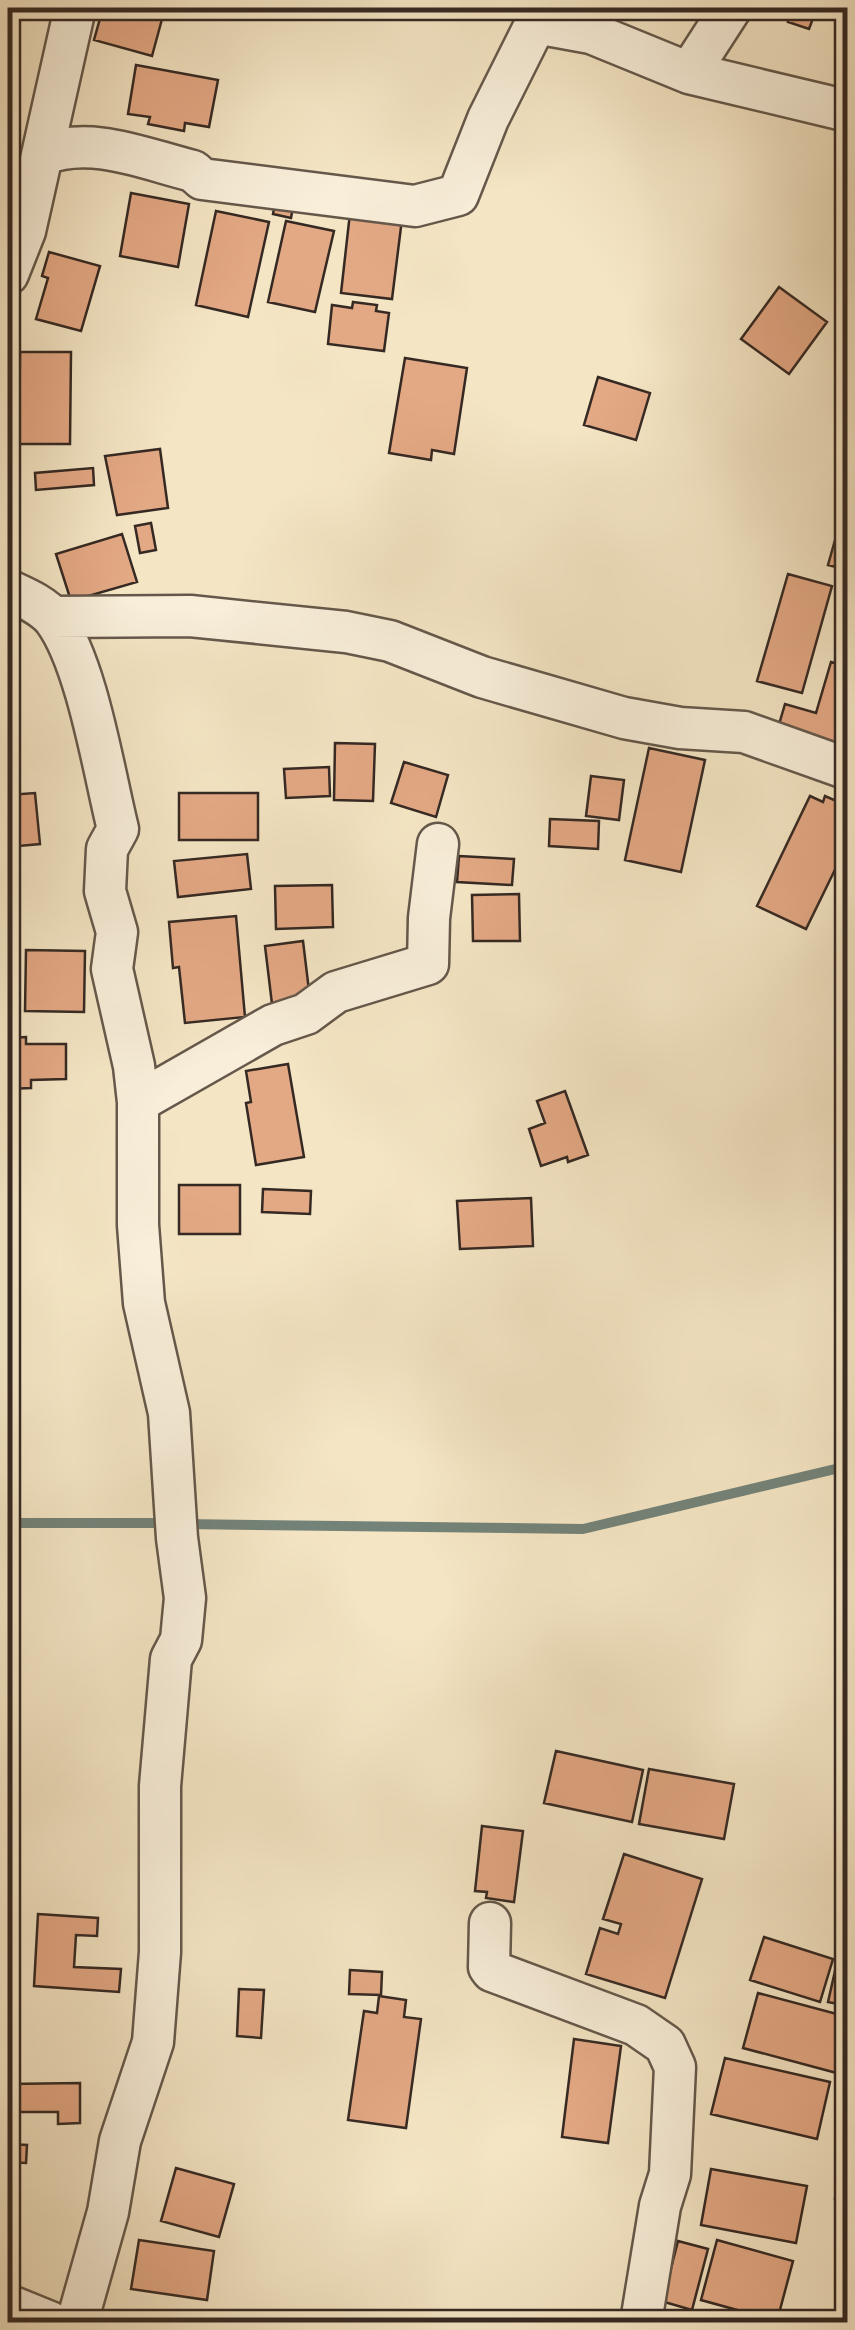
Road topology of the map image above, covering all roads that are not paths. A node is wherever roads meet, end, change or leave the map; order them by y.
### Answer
1 (75, 8) edge
2 (731, 8) edge
3 (689, 73) junction
4 (848, 111) edge
5 (42, 155) junction
6 (8, 274) edge
7 (8, 590) edge
8 (53, 617) junction
9 (848, 769) edge
10 (438, 844) dead end
11 (138, 1102) junction
12 (490, 1924) dead end
13 (8, 2305) edge
14 (50, 2322) edge
15 (77, 2322) edge
16 (641, 2322) edge

1 - 5 street
2 - 3 street
3 - 4 street
3 - 5 street
5 - 6 street
7 - 8 street
8 - 9 street
8 - 11 street
10 - 11 street
11 - 15 street
12 - 16 street
13 - 14 street

